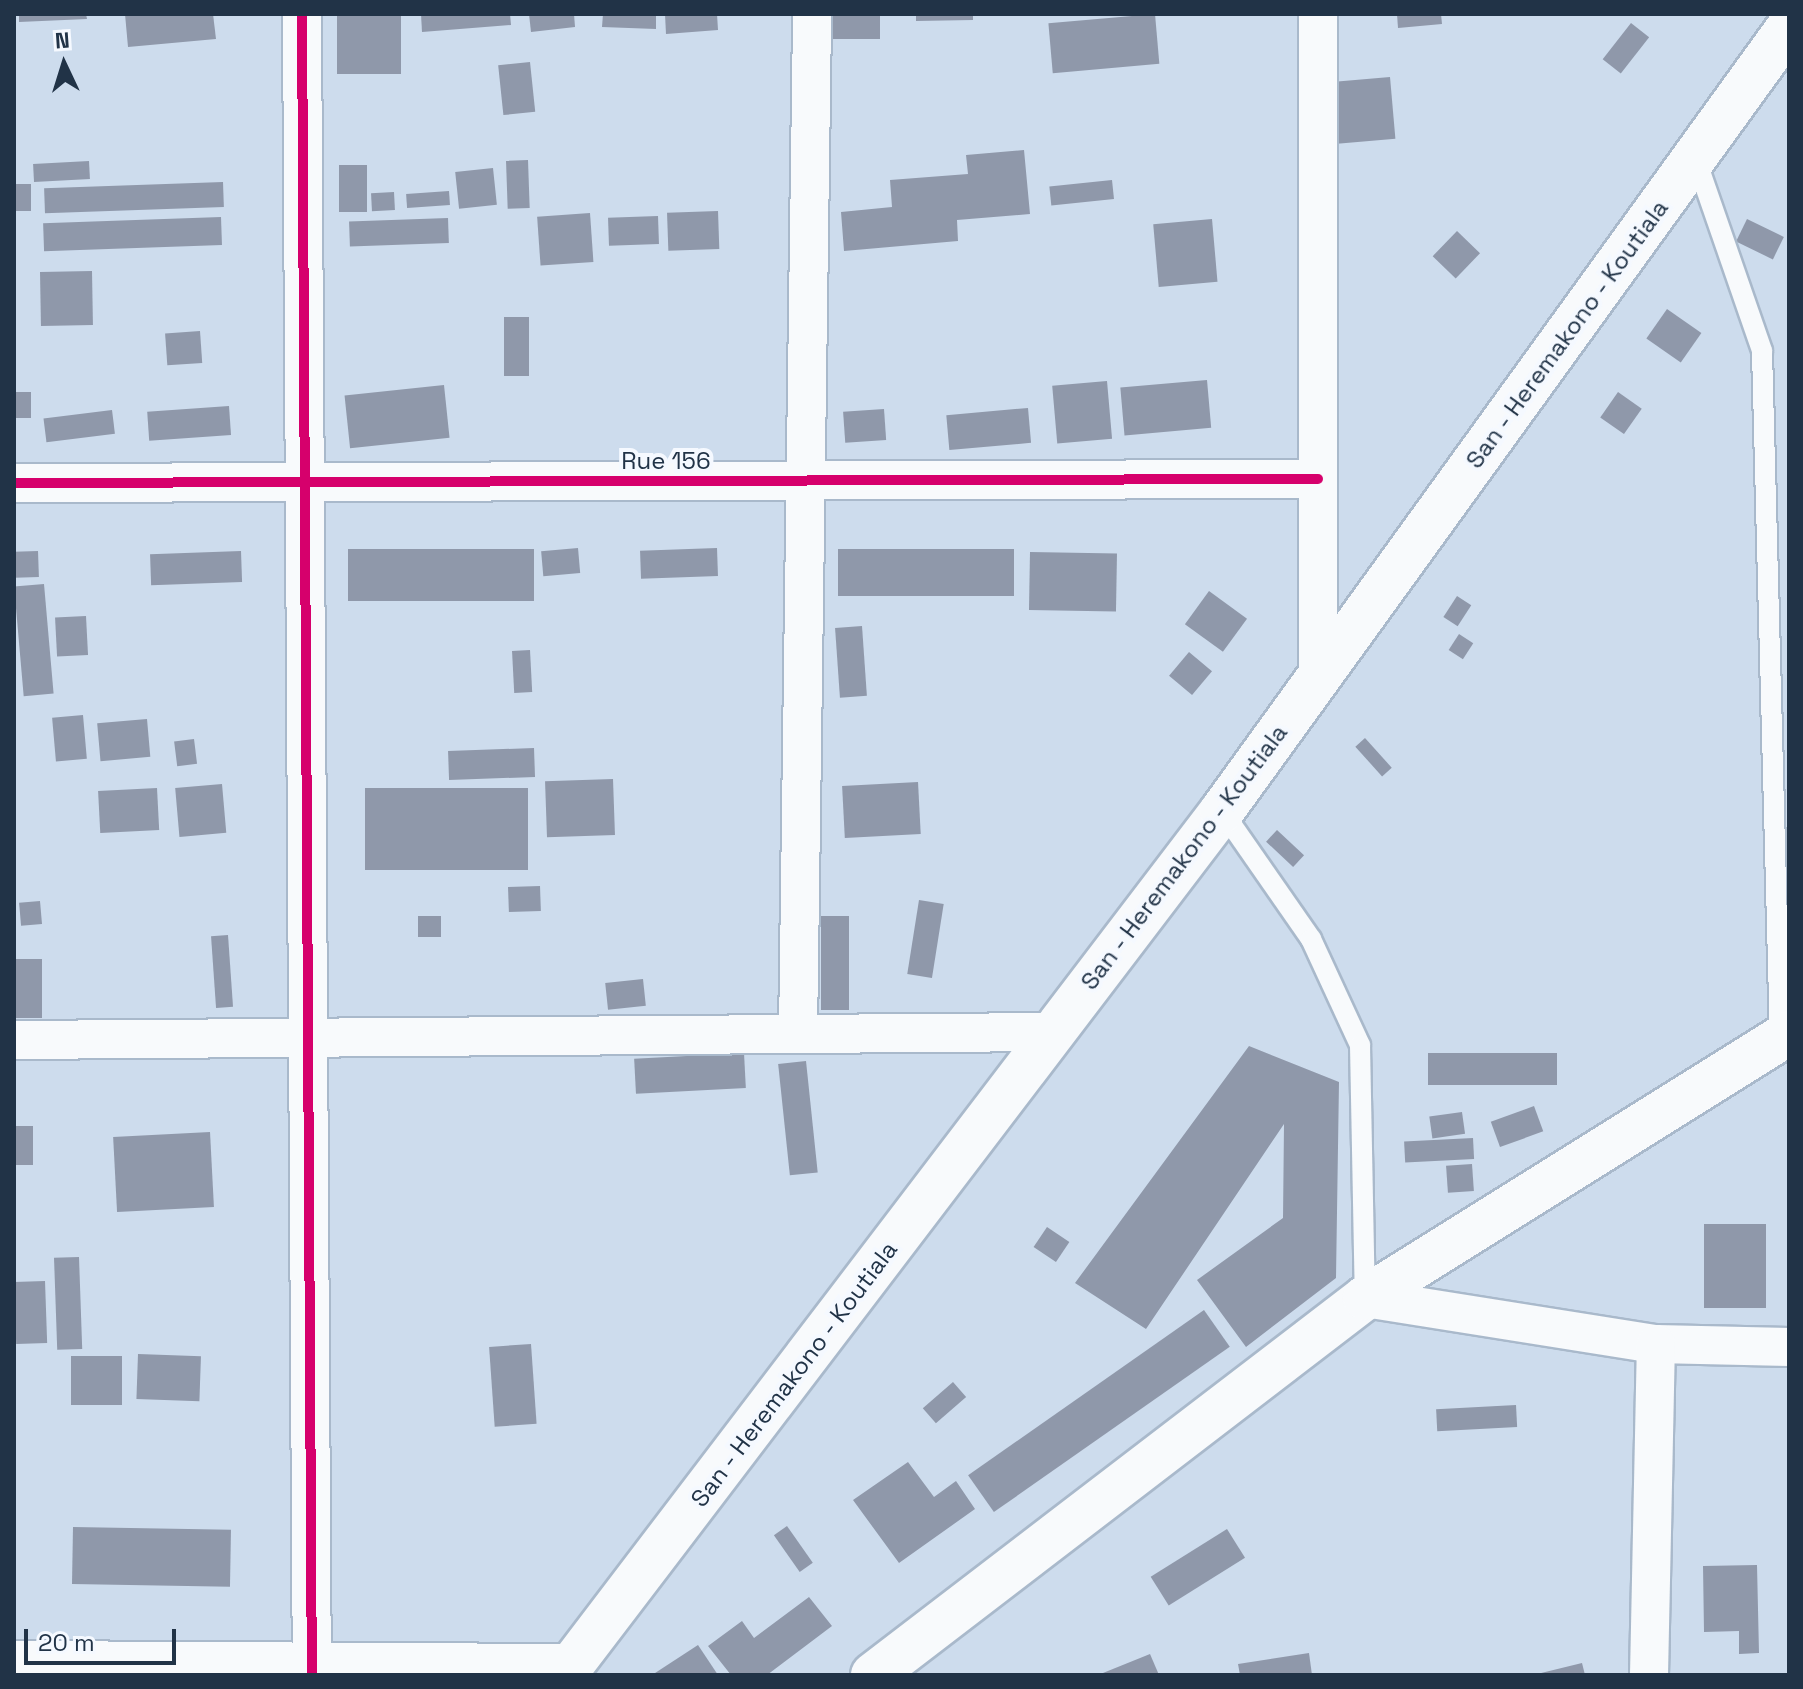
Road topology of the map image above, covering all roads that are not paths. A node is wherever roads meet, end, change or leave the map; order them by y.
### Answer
1 (302, 14) edge
2 (812, 14) edge
3 (1318, 14) edge
4 (1789, 27) edge
5 (1695, 157) junction
6 (1318, 479) junction
7 (806, 480) junction
8 (304, 482) junction
9 (14, 483) edge
10 (1318, 677) junction
11 (1222, 811) junction
12 (1051, 1032) junction
13 (798, 1034) junction
14 (1784, 1036) edge
15 (308, 1038) junction
16 (14, 1040) edge
17 (1365, 1298) junction
18 (1656, 1344) junction
19 (1789, 1347) edge
20 (14, 1660) edge
21 (311, 1668) edge
22 (570, 1669) edge
23 (873, 1675) edge
24 (1649, 1675) edge

1 - 8 street
2 - 7 street
3 - 6 street
4 - 5 main road, San - Heremakono - Koutiala
5 - 10 main road, San - Heremakono - Koutiala
5 - 14 lane
6 - 7 street, Rue 156
6 - 10 street
7 - 8 street, Rue 156
7 - 13 street
8 - 9 street, Rue 156
8 - 15 street
10 - 11 main road, San - Heremakono - Koutiala
11 - 12 main road, San - Heremakono - Koutiala
11 - 17 lane
12 - 13 street
12 - 22 main road, San - Heremakono - Koutiala
13 - 15 street
14 - 17 main road
15 - 16 street
15 - 21 street
17 - 18 street
17 - 23 main road
18 - 19 street
18 - 24 street
20 - 21 street
21 - 22 street

